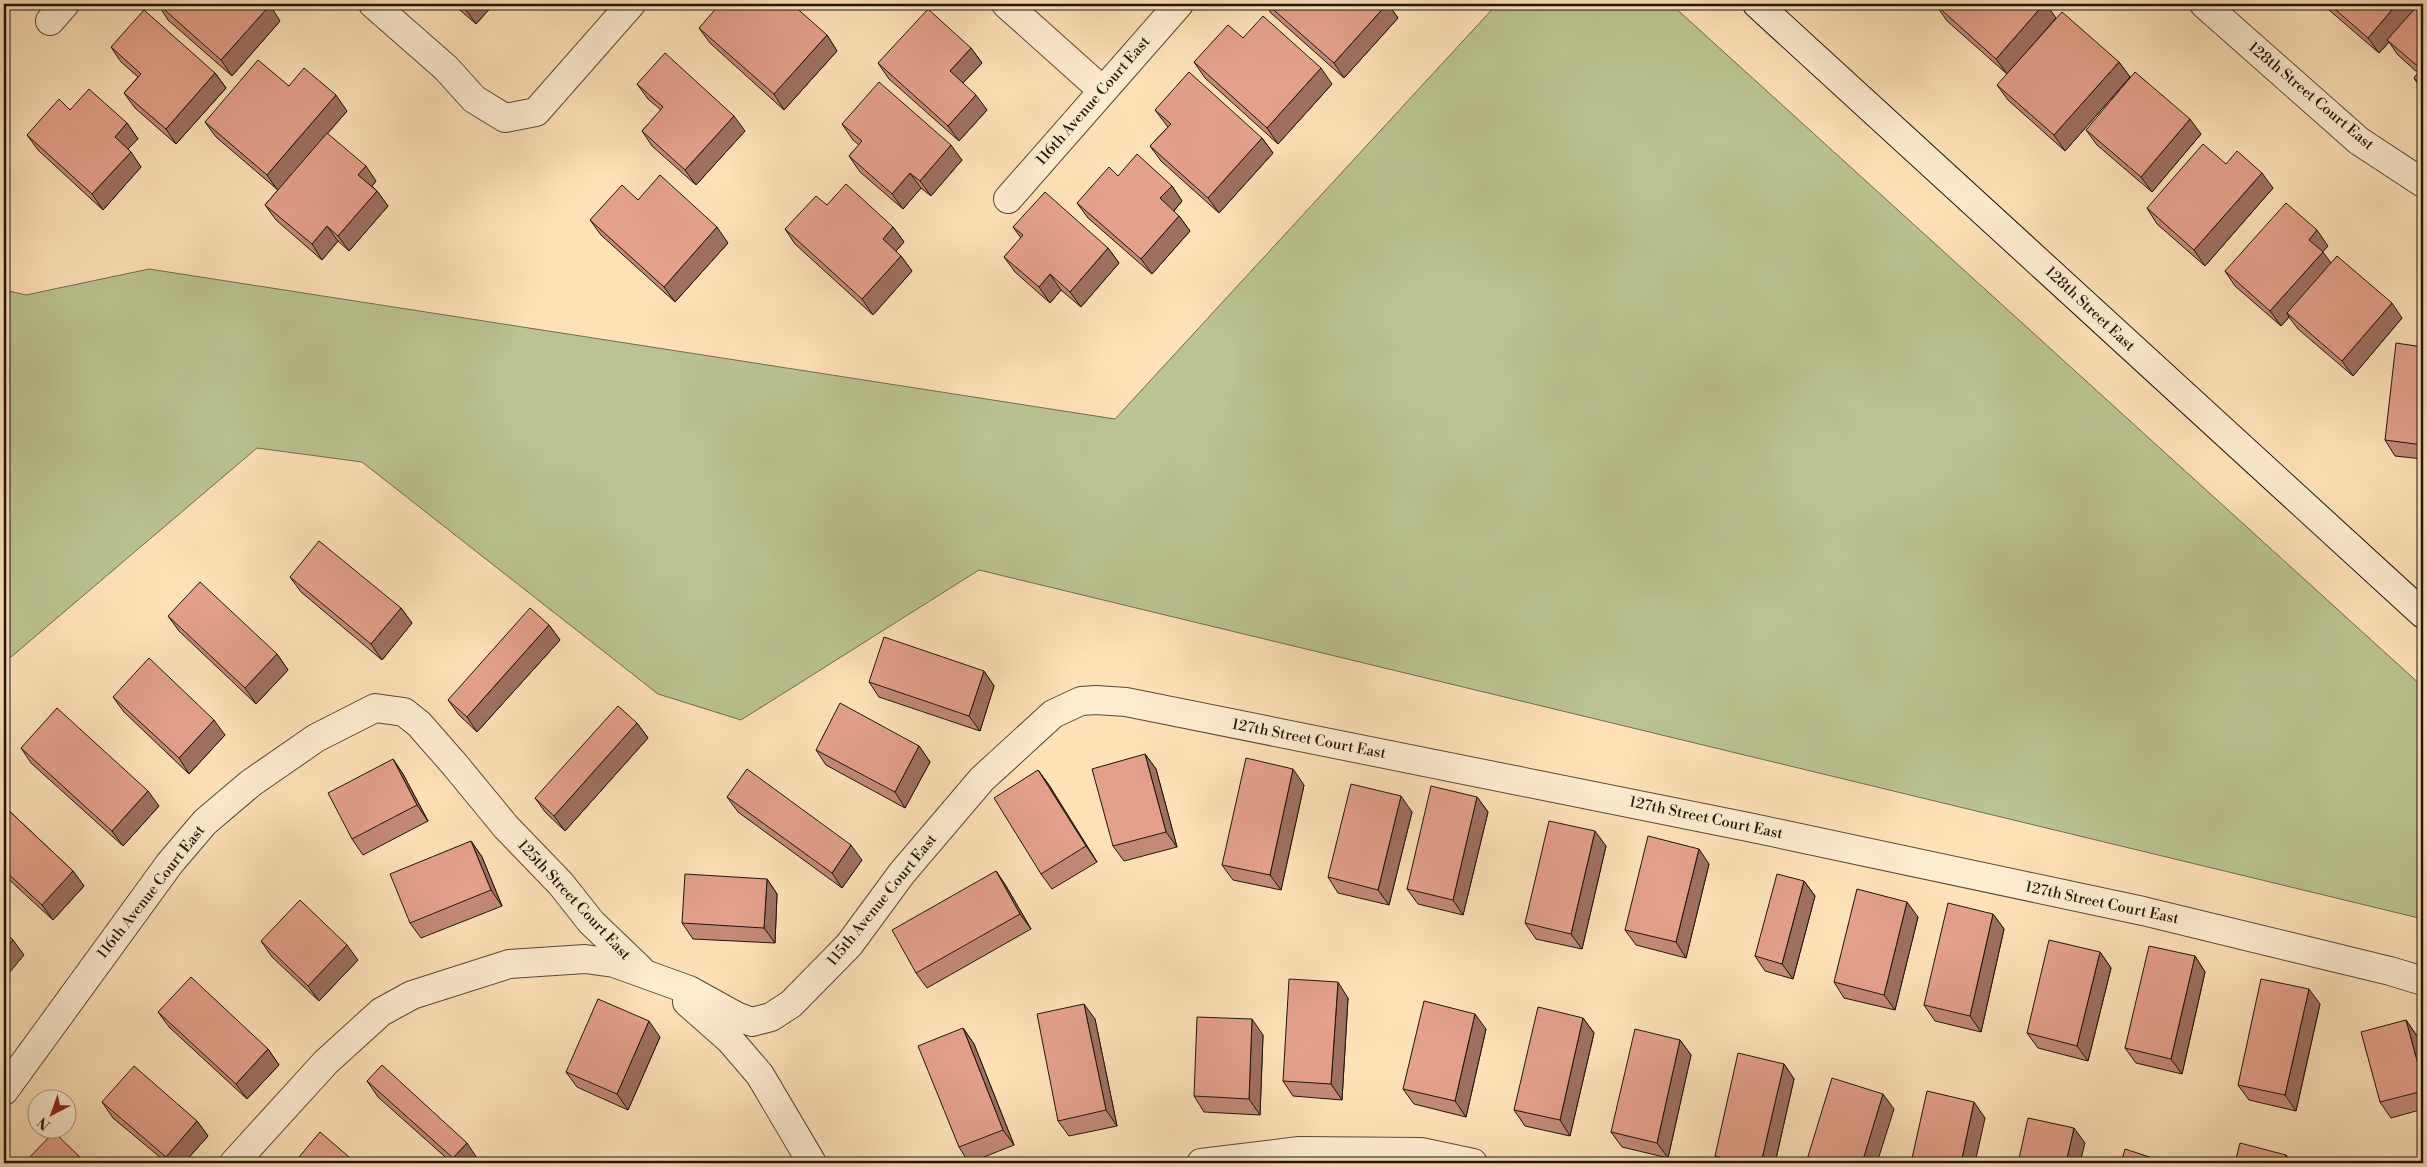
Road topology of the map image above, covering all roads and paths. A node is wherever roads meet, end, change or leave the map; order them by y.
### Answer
1 (373, 4) edge
2 (631, 4) edge
3 (1006, 4) edge
4 (1179, 4) edge
5 (1757, 4) edge
6 (2204, 4) edge
7 (1102, 90) junction
8 (2423, 182) edge
9 (1008, 199) dead end
10 (2423, 614) edge
11 (390, 708) joint
12 (1002, 759) joint
13 (644, 973) junction
14 (2423, 981) edge
15 (4, 1091) edge
16 (234, 1163) edge
17 (812, 1163) edge
18 (1201, 1163) edge
19 (1473, 1163) edge

1 - 2 street
3 - 7 street
4 - 7 street, 116th Avenue Court East
5 - 10 street, 128th Street East
6 - 8 street, 128th Street Court East
7 - 9 street, 116th Avenue Court East
11 - 13 street, 125th Street Court East
11 - 15 street, 116th Avenue Court East
12 - 13 street, 115th Avenue Court East
12 - 14 street, 127th Street Court East
13 - 16 street, 115th Avenue Court East
13 - 17 street, 125th Street Court East
18 - 19 street

